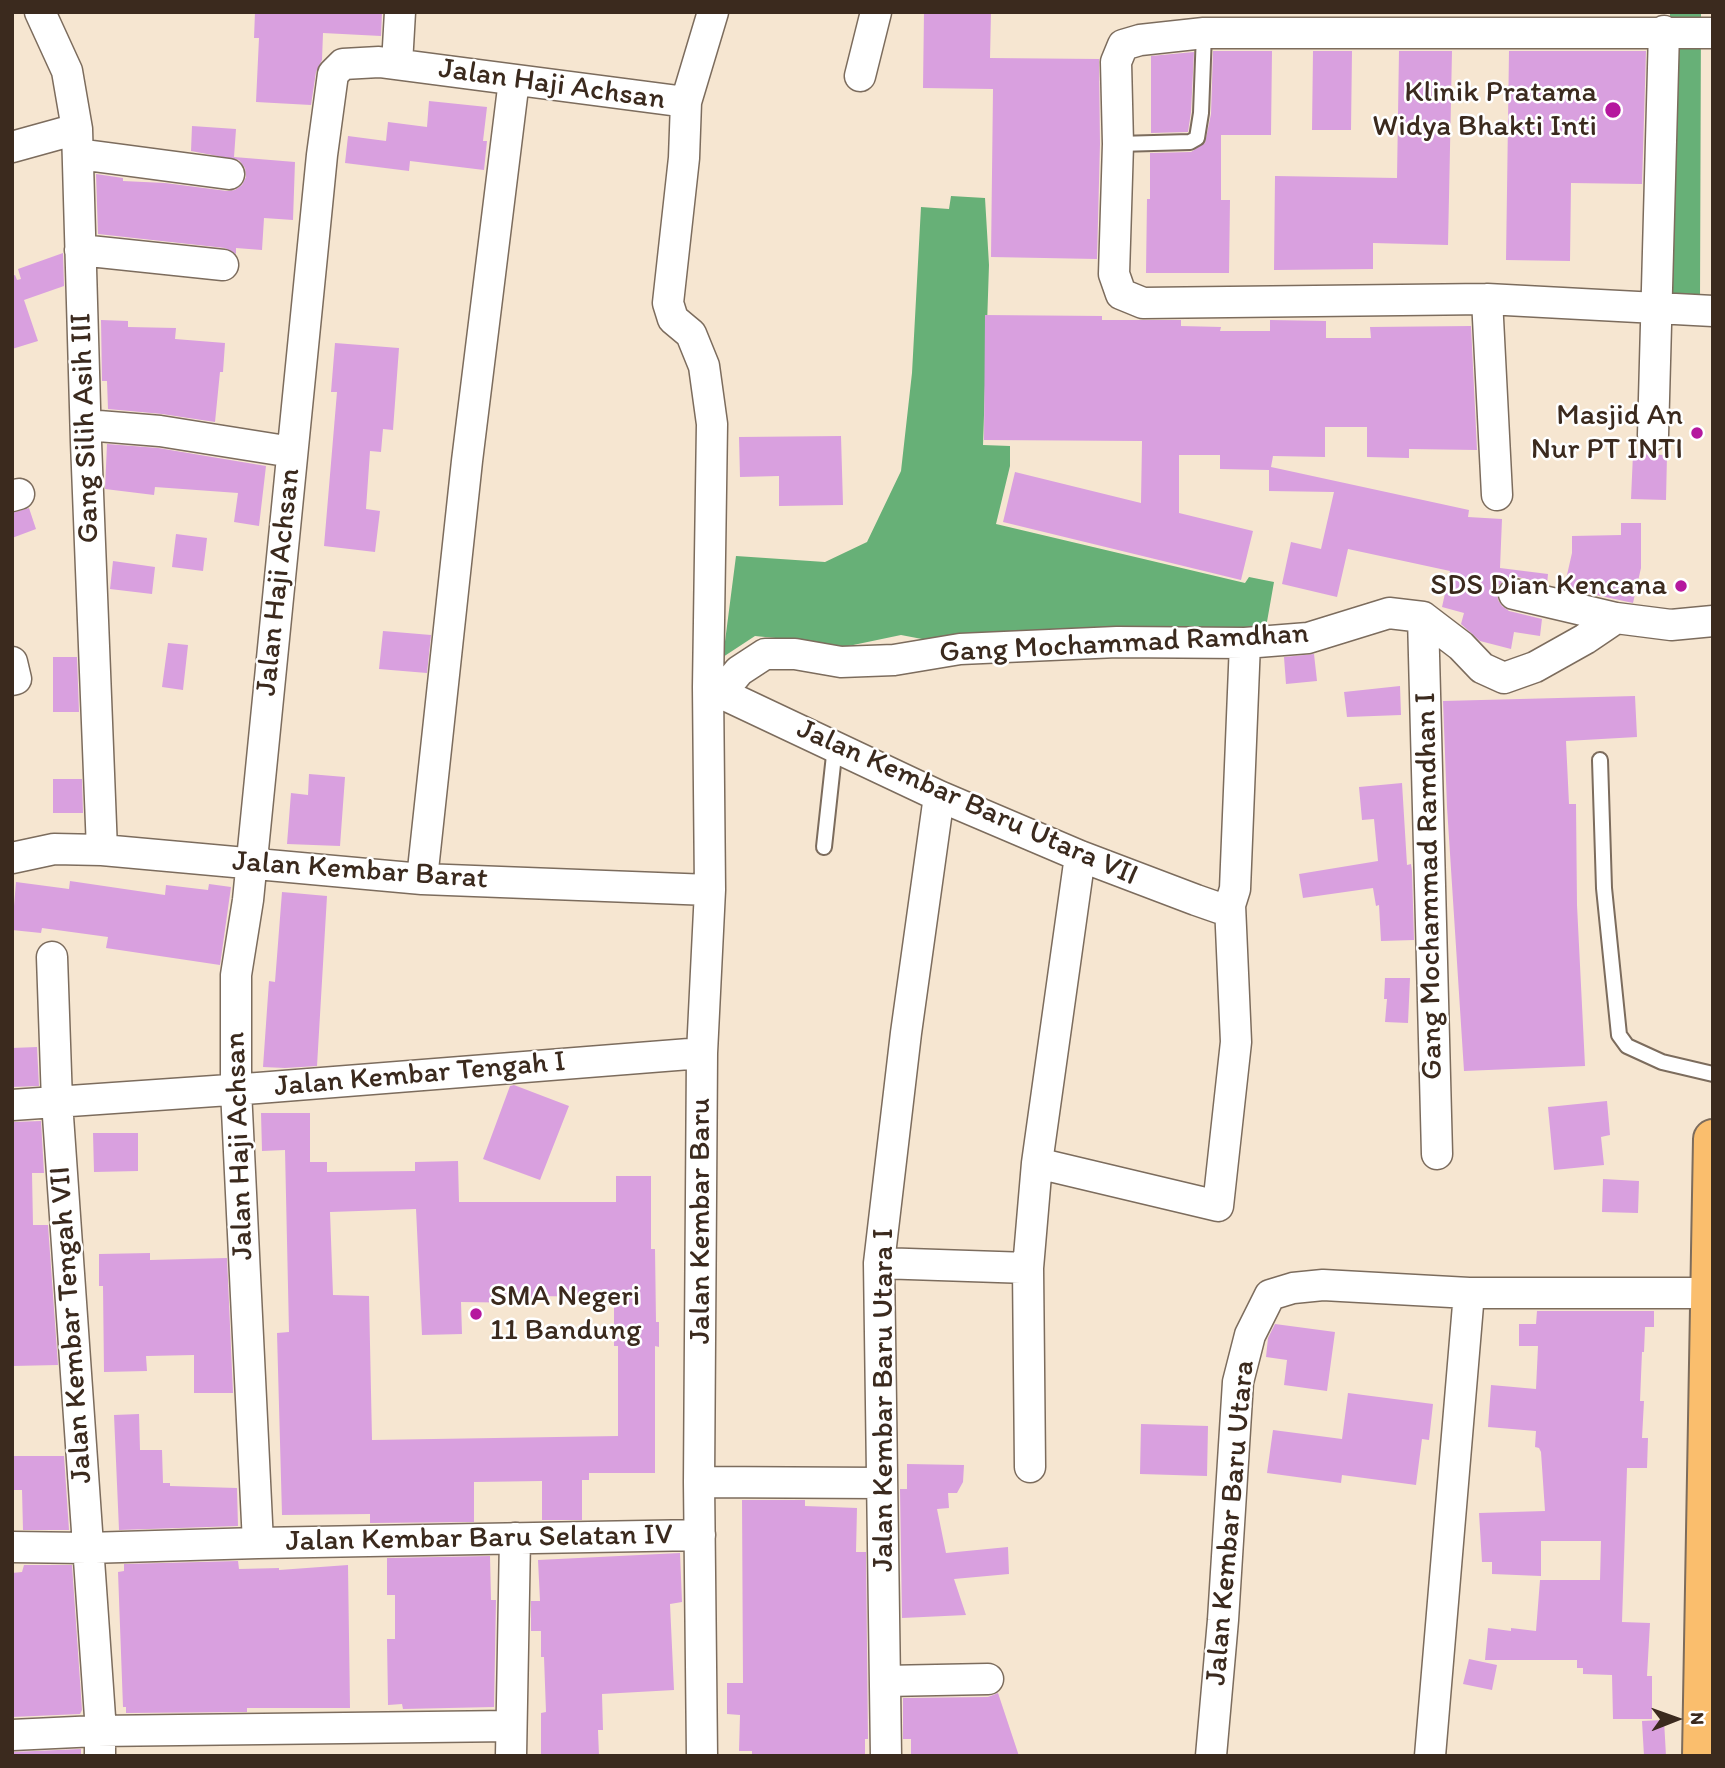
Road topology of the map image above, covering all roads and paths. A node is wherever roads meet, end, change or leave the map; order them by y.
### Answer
1 (40, 12) edge
2 (400, 12) edge
3 (713, 12) edge
4 (876, 12) edge
5 (1664, 22) edge
6 (1204, 23) edge
7 (1713, 33) edge
8 (397, 64) junction
9 (860, 76) dead end
10 (514, 80) junction
11 (686, 102) junction
12 (77, 142) junction
13 (1118, 144) junction
14 (12, 147) edge
15 (229, 174) dead end
16 (80, 250) junction
17 (223, 265) dead end
18 (1487, 299) junction
19 (1657, 309) junction
20 (1713, 312) edge
21 (86, 425) junction
22 (1653, 435) dead end
23 (292, 452) junction
24 (1497, 495) dead end
25 (1514, 594) dead end
26 (1423, 618) junction
27 (1616, 618) junction
28 (1713, 621) edge
29 (1245, 643) junction
30 (12, 662) edge
31 (12, 680) edge
32 (714, 690) junction
33 (835, 746) junction
34 (1600, 760) dead end
35 (939, 796) junction
36 (824, 847) dead end
37 (102, 850) junction
38 (1080, 856) junction
39 (12, 858) edge
40 (251, 864) junction
41 (422, 879) junction
42 (710, 890) junction
43 (1230, 905) junction
44 (52, 957) dead end
45 (702, 1053) junction
46 (1713, 1074) edge
47 (236, 1090) junction
48 (57, 1102) junction
49 (12, 1105) edge
50 (1713, 1139) edge
51 (1437, 1154) dead end
52 (1037, 1163) junction
53 (878, 1263) junction
54 (1028, 1268) junction
55 (1469, 1293) junction
56 (1710, 1293) junction
57 (1030, 1467) dead end
58 (699, 1482) junction
59 (881, 1483) junction
60 (700, 1535) junction
61 (515, 1538) junction
62 (258, 1543) junction
63 (12, 1547) edge
64 (87, 1548) junction
65 (988, 1679) dead end
66 (885, 1681) junction
67 (511, 1726) junction
68 (12, 1735) edge
69 (100, 1744) edge
70 (512, 1756) edge
71 (702, 1756) edge
72 (886, 1756) edge
73 (1211, 1756) edge
74 (1430, 1756) edge
75 (1702, 1756) edge

1 - 12 street, Gang Silih Asih III
2 - 8 street
3 - 11 street, Jalan Haji Achsan
4 - 9 street
5 - 6 street
5 - 7 street
5 - 19 street
6 - 13 street
6 - 13 lane
8 - 10 street, Jalan Haji Achsan
8 - 23 street, Jalan Haji Achsan
10 - 11 street, Jalan Haji Achsan
10 - 41 street
11 - 32 street, Jalan Kembar Baru
12 - 14 street
12 - 15 street
12 - 16 street, Gang Silih Asih III
13 - 18 street
16 - 17 street
16 - 21 street, Gang Silih Asih III
18 - 19 street
18 - 24 street
19 - 20 street
19 - 22 street
21 - 23 street
21 - 37 street, Gang Silih Asih III
23 - 40 street, Jalan Haji Achsan
25 - 27 street
26 - 27 street, Gang Mochammad Ramdhan
26 - 29 street, Gang Mochammad Ramdhan
26 - 51 street, Gang Mochammad Ramdhan I
27 - 28 street
29 - 32 street, Gang Mochammad Ramdhan
29 - 43 street
30 - 31 street
32 - 33 street, Jalan Kembar Baru Utara VII
32 - 42 street, Jalan Kembar Baru
33 - 35 street, Jalan Kembar Baru Utara VII
33 - 36 lane
34 - 46 lane
35 - 38 street, Jalan Kembar Baru Utara VII
35 - 53 street, Jalan Kembar Baru Utara I
37 - 39 street, Jalan Kembar Barat
37 - 40 street, Jalan Kembar Barat
38 - 43 street, Jalan Kembar Baru Utara VII
38 - 52 street
40 - 41 street, Jalan Kembar Barat
40 - 47 street, Jalan Haji Achsan
41 - 42 street, Jalan Kembar Barat
42 - 45 street, Jalan Kembar Baru
43 - 52 street
44 - 48 street, Jalan Kembar Tengah VII
45 - 47 street, Jalan Kembar Tengah I
45 - 58 street, Jalan Kembar Baru
47 - 48 street, Jalan Kembar Tengah I
47 - 62 street, Jalan Haji Achsan
48 - 49 street, Jalan Kembar Tengah I
48 - 64 street, Jalan Kembar Tengah VII
50 - 56 main road
52 - 54 street
53 - 54 street
53 - 59 street, Jalan Kembar Baru Utara I
54 - 57 street
55 - 56 street
55 - 73 street, Jalan Kembar Baru Utara
55 - 74 street
56 - 75 main road
58 - 59 street
58 - 60 street, Jalan Kembar Baru
59 - 66 street, Jalan Kembar Baru Utara I
60 - 61 street, Jalan Kembar Baru Selatan IV
60 - 71 street, Jalan Kembar Baru
61 - 62 street, Jalan Kembar Baru Selatan IV
61 - 67 street
62 - 64 street, Jalan Kembar Baru Selatan IV
63 - 64 street, Jalan Kembar Baru Selatan IV
64 - 69 street, Jalan Kembar Tengah VII
65 - 66 street
66 - 72 street, Jalan Kembar Baru Utara I
67 - 69 street
67 - 70 street
68 - 69 street

